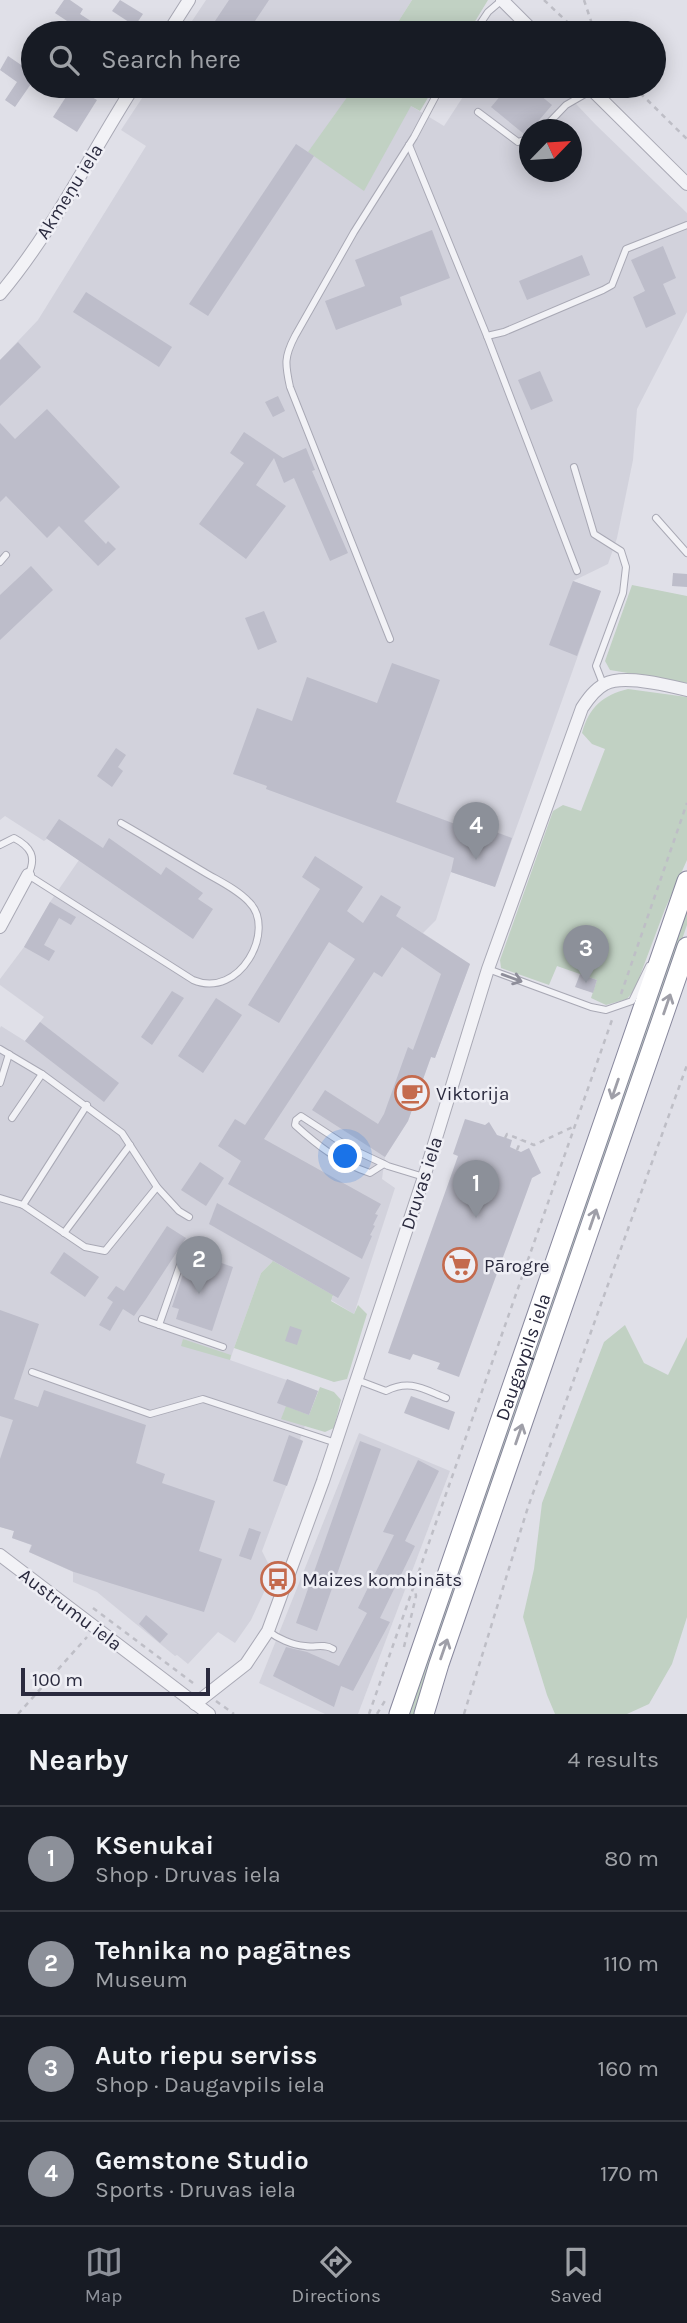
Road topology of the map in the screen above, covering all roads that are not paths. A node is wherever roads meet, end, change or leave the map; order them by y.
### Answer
1 (189, 0) edge
2 (502, 0) edge
3 (176, 21) edge
4 (482, 21) edge
5 (523, 21) edge
6 (127, 98) edge
7 (435, 98) edge
8 (576, 98) edge
9 (600, 98) edge
10 (478, 112) dead end
11 (553, 119) edge
12 (519, 142) edge
13 (409, 145) junction
14 (687, 184) edge
15 (687, 225) edge
16 (0, 294) edge
17 (487, 336) junction
18 (574, 467) dead end
19 (656, 518) dead end
20 (687, 553) edge
21 (6, 555) dead end
22 (0, 562) edge
23 (577, 571) dead end
24 (390, 639) dead end
25 (603, 684) junction
26 (687, 690) edge
27 (121, 823) dead end
28 (0, 845) edge
29 (28, 875) junction
30 (687, 881) edge
31 (0, 927) edge
32 (687, 947) edge
33 (661, 956) junction
34 (488, 969) junction
35 (0, 1049) edge
36 (9, 1054) junction
37 (42, 1074) junction
38 (0, 1083) edge
39 (87, 1105) junction
40 (12, 1118) dead end
41 (130, 1145) junction
42 (384, 1164) junction
43 (424, 1177) junction
44 (157, 1187) junction
45 (0, 1198) edge
46 (23, 1205) junction
47 (189, 1217) dead end
48 (64, 1233) junction
49 (187, 1245) dead end
50 (142, 1319) dead end
51 (159, 1325) junction
52 (223, 1347) dead end
53 (32, 1372) dead end
54 (357, 1380) junction
55 (446, 1398) dead end
56 (336, 1443) junction
57 (0, 1555) edge
58 (268, 1631) junction
59 (333, 1649) dead end
60 (195, 1704) junction
61 (393, 1706) edge
62 (209, 1714) edge
63 (424, 1714) edge

1 - 3 street
2 - 4 lane
2 - 5 street
6 - 16 street, Akmeņu iela
7 - 13 lane
8 - 11 lane
9 - 14 street
10 - 12 lane
13 - 17 lane
13 - 24 lane
15 - 17 lane
17 - 23 lane
18 - 25 lane
19 - 20 lane
21 - 22 lane
25 - 26 street
25 - 34 street, Druvas iela
27 - 29 lane
28 - 29 lane
29 - 31 street
30 - 33 highway, Daugavpils iela
63 -> 32 highway, Daugavpils iela
34 -> 33 lane
33 -> 61 highway, Daugavpils iela
34 - 43 street, Druvas iela
35 - 36 lane
36 - 37 lane
36 - 38 lane
37 - 39 lane
37 - 40 lane
39 - 41 lane
39 - 46 lane
41 - 44 lane
41 - 48 lane
42 - 42 lane
42 - 43 lane
43 - 54 street, Druvas iela
44 - 47 lane
44 - 48 lane
45 - 46 lane
46 - 48 lane
49 - 51 lane
50 - 51 lane
51 - 52 lane
53 - 56 lane
54 - 55 lane
54 - 56 street, Druvas iela
56 - 58 street, Druvas iela
57 - 60 street, Austrumu iela
58 - 59 lane
58 - 60 street, Druvas iela
60 - 62 street, Austrumu iela

